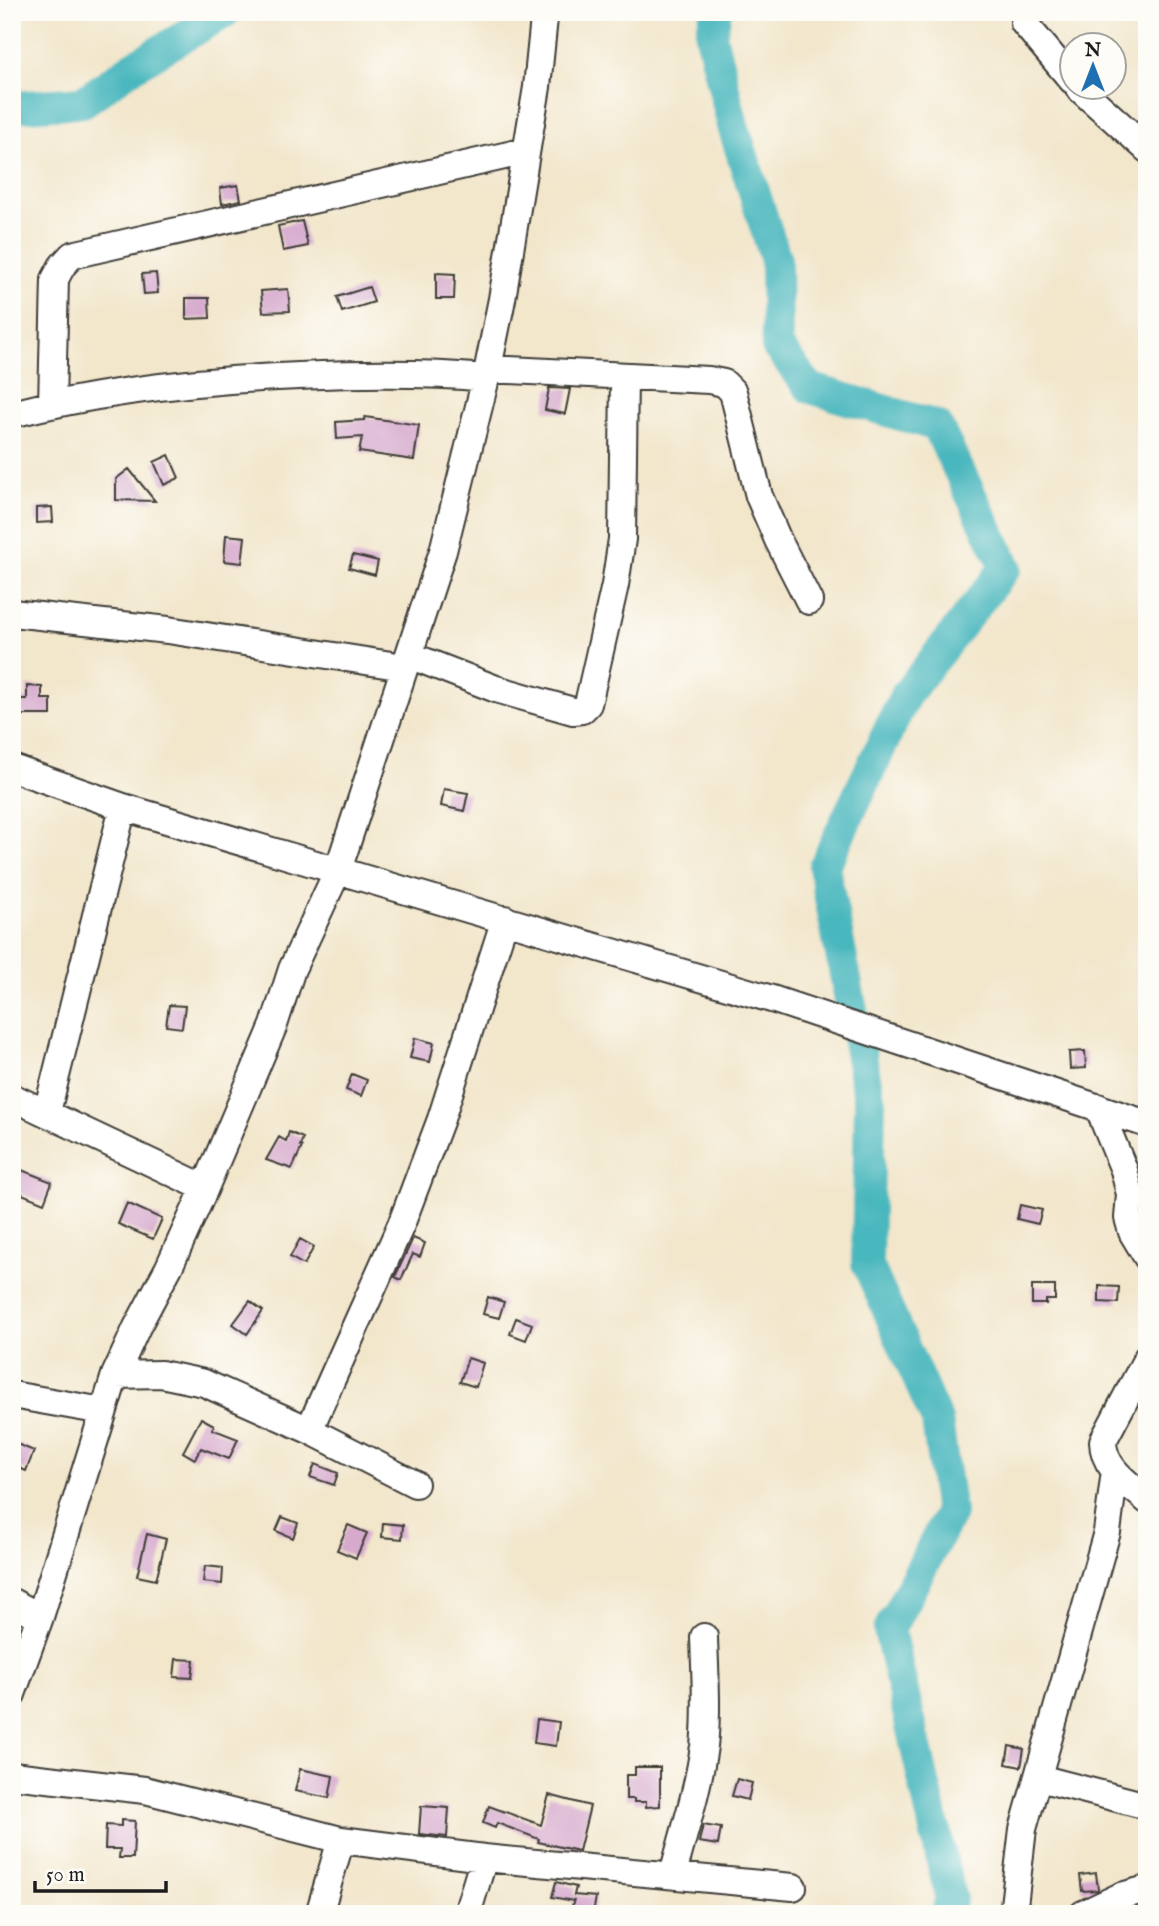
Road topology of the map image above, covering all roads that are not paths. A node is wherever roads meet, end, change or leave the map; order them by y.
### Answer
1 (544, 18) dead end
2 (1024, 23) dead end
3 (1058, 66) edge
4 (1095, 102) edge
5 (1147, 149) edge
6 (526, 151) junction
7 (487, 374) junction
8 (624, 376) junction
9 (52, 404) junction
10 (12, 414) edge
11 (809, 601) dead end
12 (12, 613) edge
13 (407, 661) junction
14 (12, 768) edge
15 (123, 807) junction
16 (338, 870) junction
17 (505, 919) junction
18 (12, 1097) edge
19 (1098, 1107) junction
20 (47, 1112) junction
21 (1147, 1124) edge
22 (205, 1188) junction
23 (1147, 1258) edge
24 (1147, 1358) edge
25 (115, 1375) junction
26 (12, 1395) edge
27 (103, 1411) junction
28 (309, 1430) junction
29 (1115, 1471) junction
30 (415, 1484) dead end
31 (1147, 1500) edge
32 (12, 1602) edge
33 (40, 1617) junction
34 (704, 1637) dead end
35 (12, 1694) edge
36 (12, 1775) edge
37 (1039, 1778) junction
38 (1147, 1805) edge
39 (341, 1840) junction
40 (484, 1858) junction
41 (673, 1874) junction
42 (793, 1887) dead end
43 (1147, 1889) edge
44 (1013, 1913) edge
45 (319, 1914) edge
46 (467, 1914) edge
47 (1021, 1914) edge
48 (1083, 1914) edge

1 - 6 street
2 - 3 street
4 - 5 street
6 - 7 street
6 - 9 street
7 - 8 street
7 - 9 street
7 - 13 street
8 - 11 street
8 - 13 street
9 - 10 street
12 - 13 street
13 - 16 street
14 - 15 street
15 - 16 street
15 - 20 street
16 - 17 street
16 - 22 street
17 - 19 street
17 - 28 street
18 - 20 street
19 - 21 street
19 - 23 street
20 - 22 street
22 - 25 street
24 - 29 street
25 - 27 street
25 - 28 street
26 - 27 street
27 - 33 street
28 - 30 street
29 - 31 street
29 - 37 street
32 - 33 street
33 - 35 street
34 - 41 street
36 - 39 street
37 - 38 street
37 - 44 street
39 - 40 street
39 - 45 street
40 - 41 street
40 - 46 street
41 - 42 street
43 - 48 street
44 - 47 street

